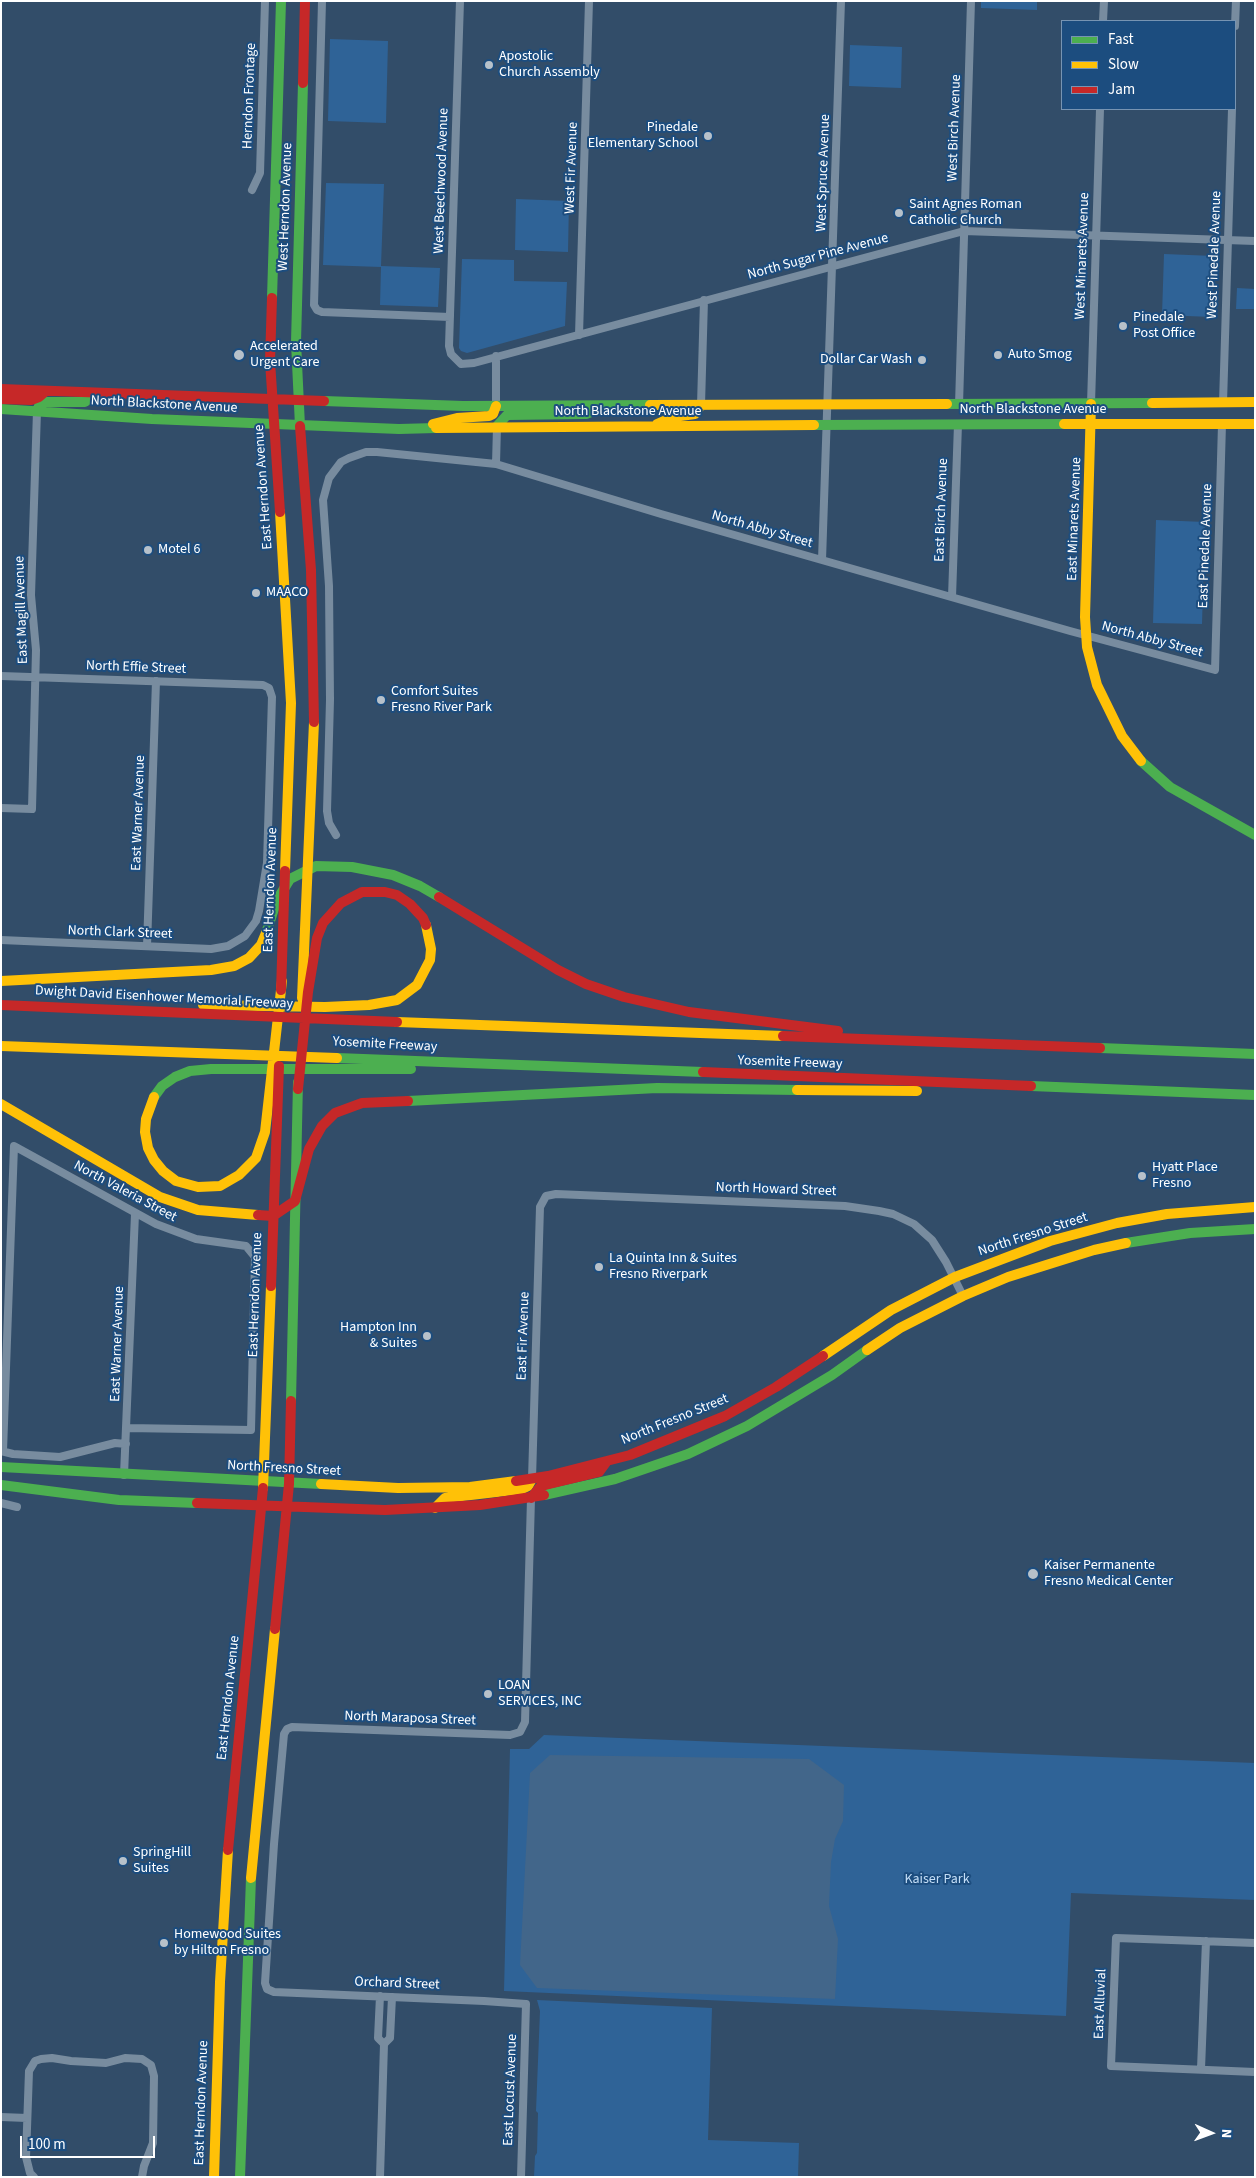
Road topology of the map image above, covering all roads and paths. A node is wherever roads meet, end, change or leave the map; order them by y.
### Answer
1 (265, 1) edge
2 (281, 1) edge
3 (305, 1) edge
4 (322, 1) edge
5 (460, 1) edge
6 (589, 1) edge
7 (842, 1) edge
8 (971, 1) edge
9 (1104, 1) edge
10 (1236, 1) edge
11 (1103, 20) edge
12 (1235, 20) edge
13 (1100, 110) edge
14 (1232, 110) edge
15 (252, 190) dead end
16 (964, 231) junction
17 (1096, 236) junction
18 (1228, 240) junction
19 (1255, 241) edge
20 (833, 265) junction
21 (704, 300) junction
22 (450, 317) junction
23 (579, 335) junction
24 (496, 356) junction
25 (456, 361) joint
26 (1, 389) edge
27 (46, 391) junction
28 (96, 393) junction
29 (1, 400) edge
30 (272, 400) junction
31 (298, 401) junction
32 (1255, 402) edge
33 (1223, 403) junction
34 (959, 404) junction
35 (1091, 404) junction
36 (829, 405) junction
37 (496, 406) junction
38 (607, 406) junction
39 (701, 406) junction
40 (1, 409) edge
41 (37, 411) junction
42 (273, 412) joint
43 (1254, 423) edge
44 (274, 424) junction
45 (958, 424) junction
46 (1091, 424) junction
47 (1222, 424) junction
48 (300, 425) junction
49 (827, 425) junction
50 (497, 426) junction
51 (654, 426) junction
52 (415, 429) junction
53 (496, 464) junction
54 (822, 560) junction
55 (952, 597) junction
56 (1086, 636) junction
57 (1215, 670) joint
58 (1, 676) edge
59 (36, 677) junction
60 (156, 681) junction
61 (1, 808) edge
62 (336, 835) dead end
63 (1255, 835) edge
64 (307, 869) junction
65 (285, 887) junction
66 (1, 940) edge
67 (237, 942) joint
68 (147, 946) junction
69 (1, 981) edge
70 (282, 981) junction
71 (6, 1005) edge
72 (325, 1019) joint
73 (911, 1042) junction
74 (1, 1046) edge
75 (1255, 1054) edge
76 (608, 1069) junction
77 (298, 1089) junction
78 (1153, 1092) junction
79 (1255, 1095) edge
80 (1, 1104) edge
81 (546, 1196) joint
82 (295, 1201) junction
83 (1255, 1208) edge
84 (135, 1214) junction
85 (273, 1216) junction
86 (1255, 1229) edge
87 (955, 1277) junction
88 (963, 1296) junction
89 (127, 1428) junction
90 (126, 1444) junction
91 (2, 1451) edge
92 (607, 1461) junction
93 (1, 1467) edge
94 (124, 1475) junction
95 (532, 1479) junction
96 (264, 1482) junction
97 (289, 1484) junction
98 (1, 1485) edge
99 (532, 1498) junction
100 (1, 1503) edge
101 (262, 1506) junction
102 (287, 1506) junction
103 (17, 1507) dead end
104 (435, 1508) junction
105 (1206, 1941) junction
106 (1255, 1943) edge
107 (267, 1989) joint
108 (380, 1996) junction
109 (392, 1997) junction
110 (526, 2004) joint
111 (384, 2044) junction
112 (1201, 2070) junction
113 (1255, 2072) edge
114 (1, 2118) edge
115 (27, 2118) junction
116 (34, 2177) edge
117 (142, 2177) edge
118 (214, 2177) edge
119 (240, 2177) edge
120 (380, 2177) edge
121 (521, 2177) edge

1 - 15 street, Herndon Frontage
2 - 30 main road, West Herndon Avenue
3 - 31 main road, West Herndon Avenue
4 - 22 street
5 - 22 street, West Beechwood Avenue
6 - 23 street, West Fir Avenue
7 - 20 street, West Spruce Avenue
8 - 16 street, West Birch Avenue
9 - 11 street
10 - 12 street
13 - 17 street, West Minarets Avenue
14 - 18 street, West Pinedale Avenue
16 - 17 street, North Sugar Pine Avenue
16 - 20 street, North Sugar Pine Avenue
16 - 34 street, West Birch Avenue
17 - 18 street, North Sugar Pine Avenue
17 - 35 street, West Minarets Avenue
18 - 19 street, North Sugar Pine Avenue
18 - 33 street, West Pinedale Avenue
20 - 21 street, North Sugar Pine Avenue
20 - 36 street, West Spruce Avenue
21 - 23 street, North Sugar Pine Avenue
21 - 39 street
22 - 25 street, West Beechwood Avenue
23 - 24 street, North Sugar Pine Avenue
24 - 25 street, North Sugar Pine Avenue
24 - 37 street
26 - 27 main road, North Blackstone Avenue
27 - 28 main road, North Blackstone Avenue
27 - 29 main road
28 - 30 main road, North Blackstone Avenue
28 - 41 main road
30 - 31 main road, North Blackstone Avenue
30 - 42 main road, West Herndon Avenue
31 - 37 main road, North Blackstone Avenue
31 - 48 main road, West Herndon Avenue
32 - 33 main road, North Blackstone Avenue
33 - 35 main road, North Blackstone Avenue
34 - 35 main road, North Blackstone Avenue
34 - 36 main road, North Blackstone Avenue
35 - 46 main road, East Minarets Avenue
36 - 39 main road, North Blackstone Avenue
36 - 49 street, West Spruce Avenue
37 - 38 main road, North Blackstone Avenue
37 - 52 main road
38 - 39 main road, North Blackstone Avenue
38 - 50 main road
39 - 51 main road
40 - 41 main road, North Blackstone Avenue
41 - 44 main road, North Blackstone Avenue
41 - 59 street, East Magill Avenue
42 - 44 main road, East Herndon Avenue
43 - 47 main road, North Blackstone Avenue
44 - 48 main road, North Blackstone Avenue
44 - 65 main road, East Herndon Avenue
45 - 46 main road, North Blackstone Avenue
45 - 49 main road, North Blackstone Avenue
45 - 55 street, East Birch Avenue
46 - 47 main road, North Blackstone Avenue
46 - 56 main road, East Minarets Avenue
47 - 57 street, East Pinedale Avenue
48 - 52 main road, North Blackstone Avenue
48 - 64 main road
49 - 51 main road, North Blackstone Avenue
49 - 54 street, West Spruce Avenue
50 - 51 main road, North Blackstone Avenue
50 - 52 main road, North Blackstone Avenue
50 - 53 street
53 - 54 street, North Abby Street
53 - 62 street, North Abby Street
54 - 55 street, North Abby Street
55 - 56 street, North Abby Street
56 - 57 street, North Abby Street
56 - 63 main road, East Minarets Avenue
58 - 59 street, North Effie Street
59 - 60 street, North Effie Street
59 - 61 street, East Magill Avenue
60 - 67 street, North Effie Street
60 - 68 street, East Warner Avenue
64 - 65 main road
64 - 73 main road
64 - 77 main road
65 - 69 main road
65 - 70 main road, East Herndon Avenue
66 - 68 street, North Clark Street
67 - 68 street, North Clark Street
70 - 76 main road
70 - 85 main road, East Herndon Avenue
71 - 72 main road, Dwight David Eisenhower Memorial Freeway
71 - 77 main road
72 - 73 main road, Yosemite Freeway
73 - 75 main road, Yosemite Freeway
74 - 76 main road, Yosemite Freeway
76 - 78 main road, Yosemite Freeway
77 - 82 main road
78 - 79 main road, Yosemite Freeway
78 - 82 main road
80 - 85 main road
81 - 87 street, North Howard Street
81 - 95 street, East Fir Avenue
82 - 85 main road
82 - 97 main road
83 - 87 main road, North Fresno Street
84 - 89 street, East Warner Avenue
84 - 89 street, North Valeria Street
84 - 91 street, North Valeria Street
85 - 96 main road, East Herndon Avenue
86 - 88 main road
87 - 88 street, North Howard Street
87 - 92 main road, North Fresno Street
88 - 99 main road
89 - 90 street, East Warner Avenue
90 - 91 street
90 - 94 street, East Warner Avenue
92 - 95 main road, North Fresno Street
92 - 99 main road
93 - 94 main road, North Fresno Street
94 - 96 main road, North Fresno Street
95 - 97 main road, North Fresno Street
95 - 104 main road
96 - 97 main road, North Fresno Street
96 - 101 main road, East Herndon Avenue
97 - 102 main road
98 - 101 main road
99 - 104 main road
99 - 107 street, North Maraposa Street
100 - 103 street
101 - 102 main road
101 - 118 main road, East Herndon Avenue
102 - 104 main road
102 - 119 main road
105 - 106 street, East Alluvial
105 - 112 street
105 - 112 street, East Alluvial
107 - 108 street, Orchard Street
108 - 109 street, Orchard Street
108 - 111 street
109 - 110 street, Orchard Street
109 - 111 street
110 - 121 street, East Locust Avenue
111 - 120 street
112 - 113 street, East Alluvial
114 - 115 street
115 - 116 street
115 - 117 street

